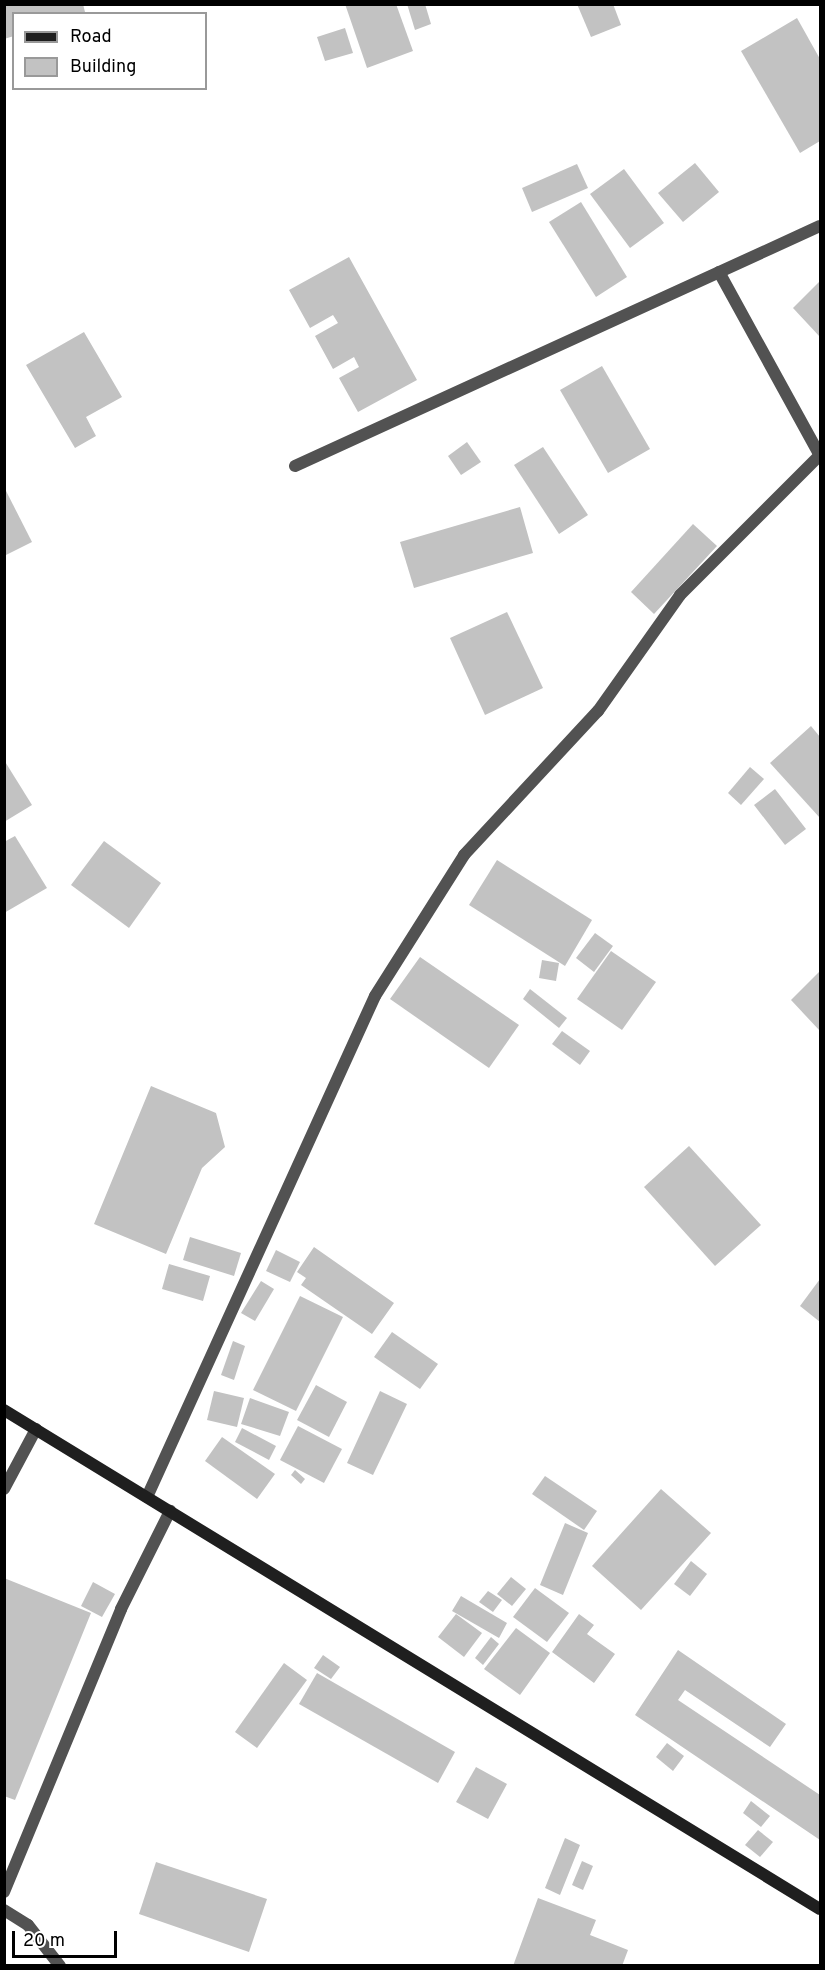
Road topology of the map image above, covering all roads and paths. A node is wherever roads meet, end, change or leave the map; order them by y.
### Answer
1 (820, 226) edge
2 (719, 272) junction
3 (820, 456) edge
4 (295, 466) dead end
5 (4, 1410) edge
6 (36, 1429) junction
7 (4, 1489) edge
8 (147, 1497) junction
9 (170, 1511) junction
10 (4, 1892) edge
11 (820, 1909) edge
12 (4, 1910) edge
13 (60, 1965) edge

1 - 2 street
2 - 3 street
2 - 4 street
3 - 8 street
5 - 6 street
6 - 7 street
6 - 8 street
8 - 9 street
9 - 10 street
9 - 11 street
12 - 13 street

